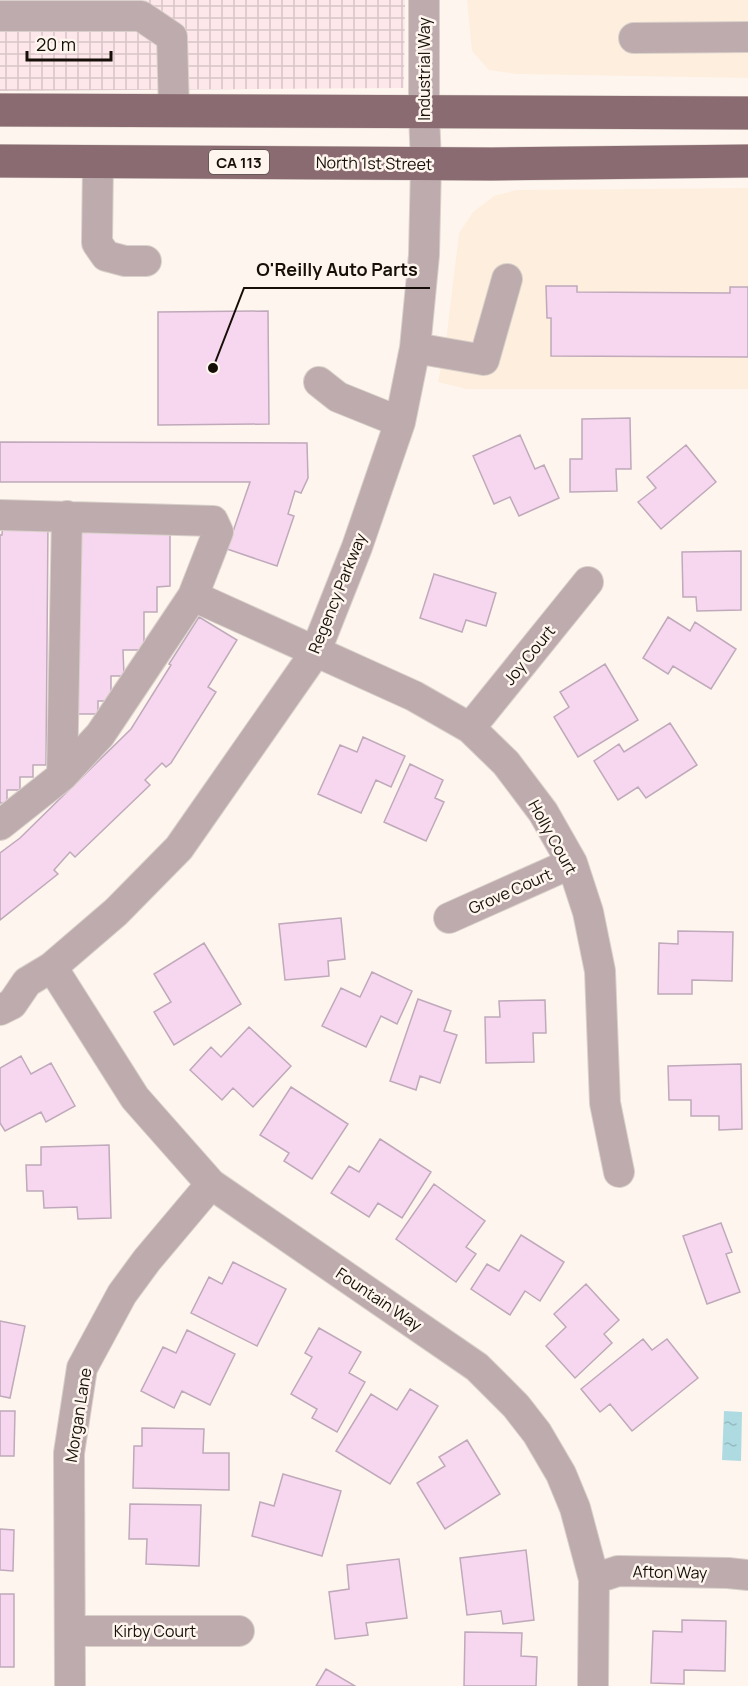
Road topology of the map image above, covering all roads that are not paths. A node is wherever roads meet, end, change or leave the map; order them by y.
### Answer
1 (424, 0) edge
2 (0, 16) edge
3 (748, 37) edge
4 (634, 38) dead end
5 (0, 110) edge
6 (174, 111) junction
7 (748, 114) edge
8 (425, 138) junction
9 (748, 160) edge
10 (0, 161) edge
11 (98, 162) junction
12 (146, 261) dead end
13 (507, 279) dead end
14 (415, 348) junction
15 (319, 382) dead end
16 (400, 422) junction
17 (0, 515) edge
18 (67, 516) junction
19 (588, 582) dead end
20 (193, 596) junction
21 (315, 653) junction
22 (470, 728) junction
23 (62, 776) junction
24 (0, 825) edge
25 (572, 864) junction
26 (449, 918) dead end
27 (52, 967) junction
28 (13, 982) edge
29 (0, 1010) edge
30 (619, 1172) dead end
31 (211, 1184) junction
32 (748, 1575) edge
33 (594, 1579) junction
34 (71, 1631) junction
35 (239, 1631) dead end
36 (70, 1686) edge
37 (593, 1686) edge

1 - 8 street, Industrial Way
2 - 6 street
3 - 4 street
5 - 6 main road, North 1st Street / CA 113
6 - 8 main road, North 1st Street / CA 113
7 - 8 main road, North 1st Street / CA 113
8 - 9 main road, North 1st Street / CA 113
8 - 11 main road, North 1st Street / CA 113
8 - 14 street, Regency Parkway
10 - 11 main road, North 1st Street / CA 113
11 - 12 street
13 - 14 street
14 - 16 street, Regency Parkway
15 - 16 street
16 - 21 street, Regency Parkway
17 - 18 street
18 - 20 street
18 - 23 street
19 - 22 street, Joy Court
20 - 21 street, Holly Court
20 - 23 street
21 - 22 street, Holly Court
21 - 27 street, Regency Parkway
22 - 25 street, Holly Court
23 - 24 street
25 - 26 street, Grove Court
25 - 30 street, Holly Court
27 - 28 street, Regency Parkway
27 - 31 street, Fountain Way
28 - 29 street, Regency Parkway
31 - 33 street, Fountain Way
31 - 34 street, Morgan Lane
32 - 33 street, Afton Way
33 - 37 street, Fountain Way
34 - 35 street, Kirby Court
34 - 36 street, Morgan Lane

